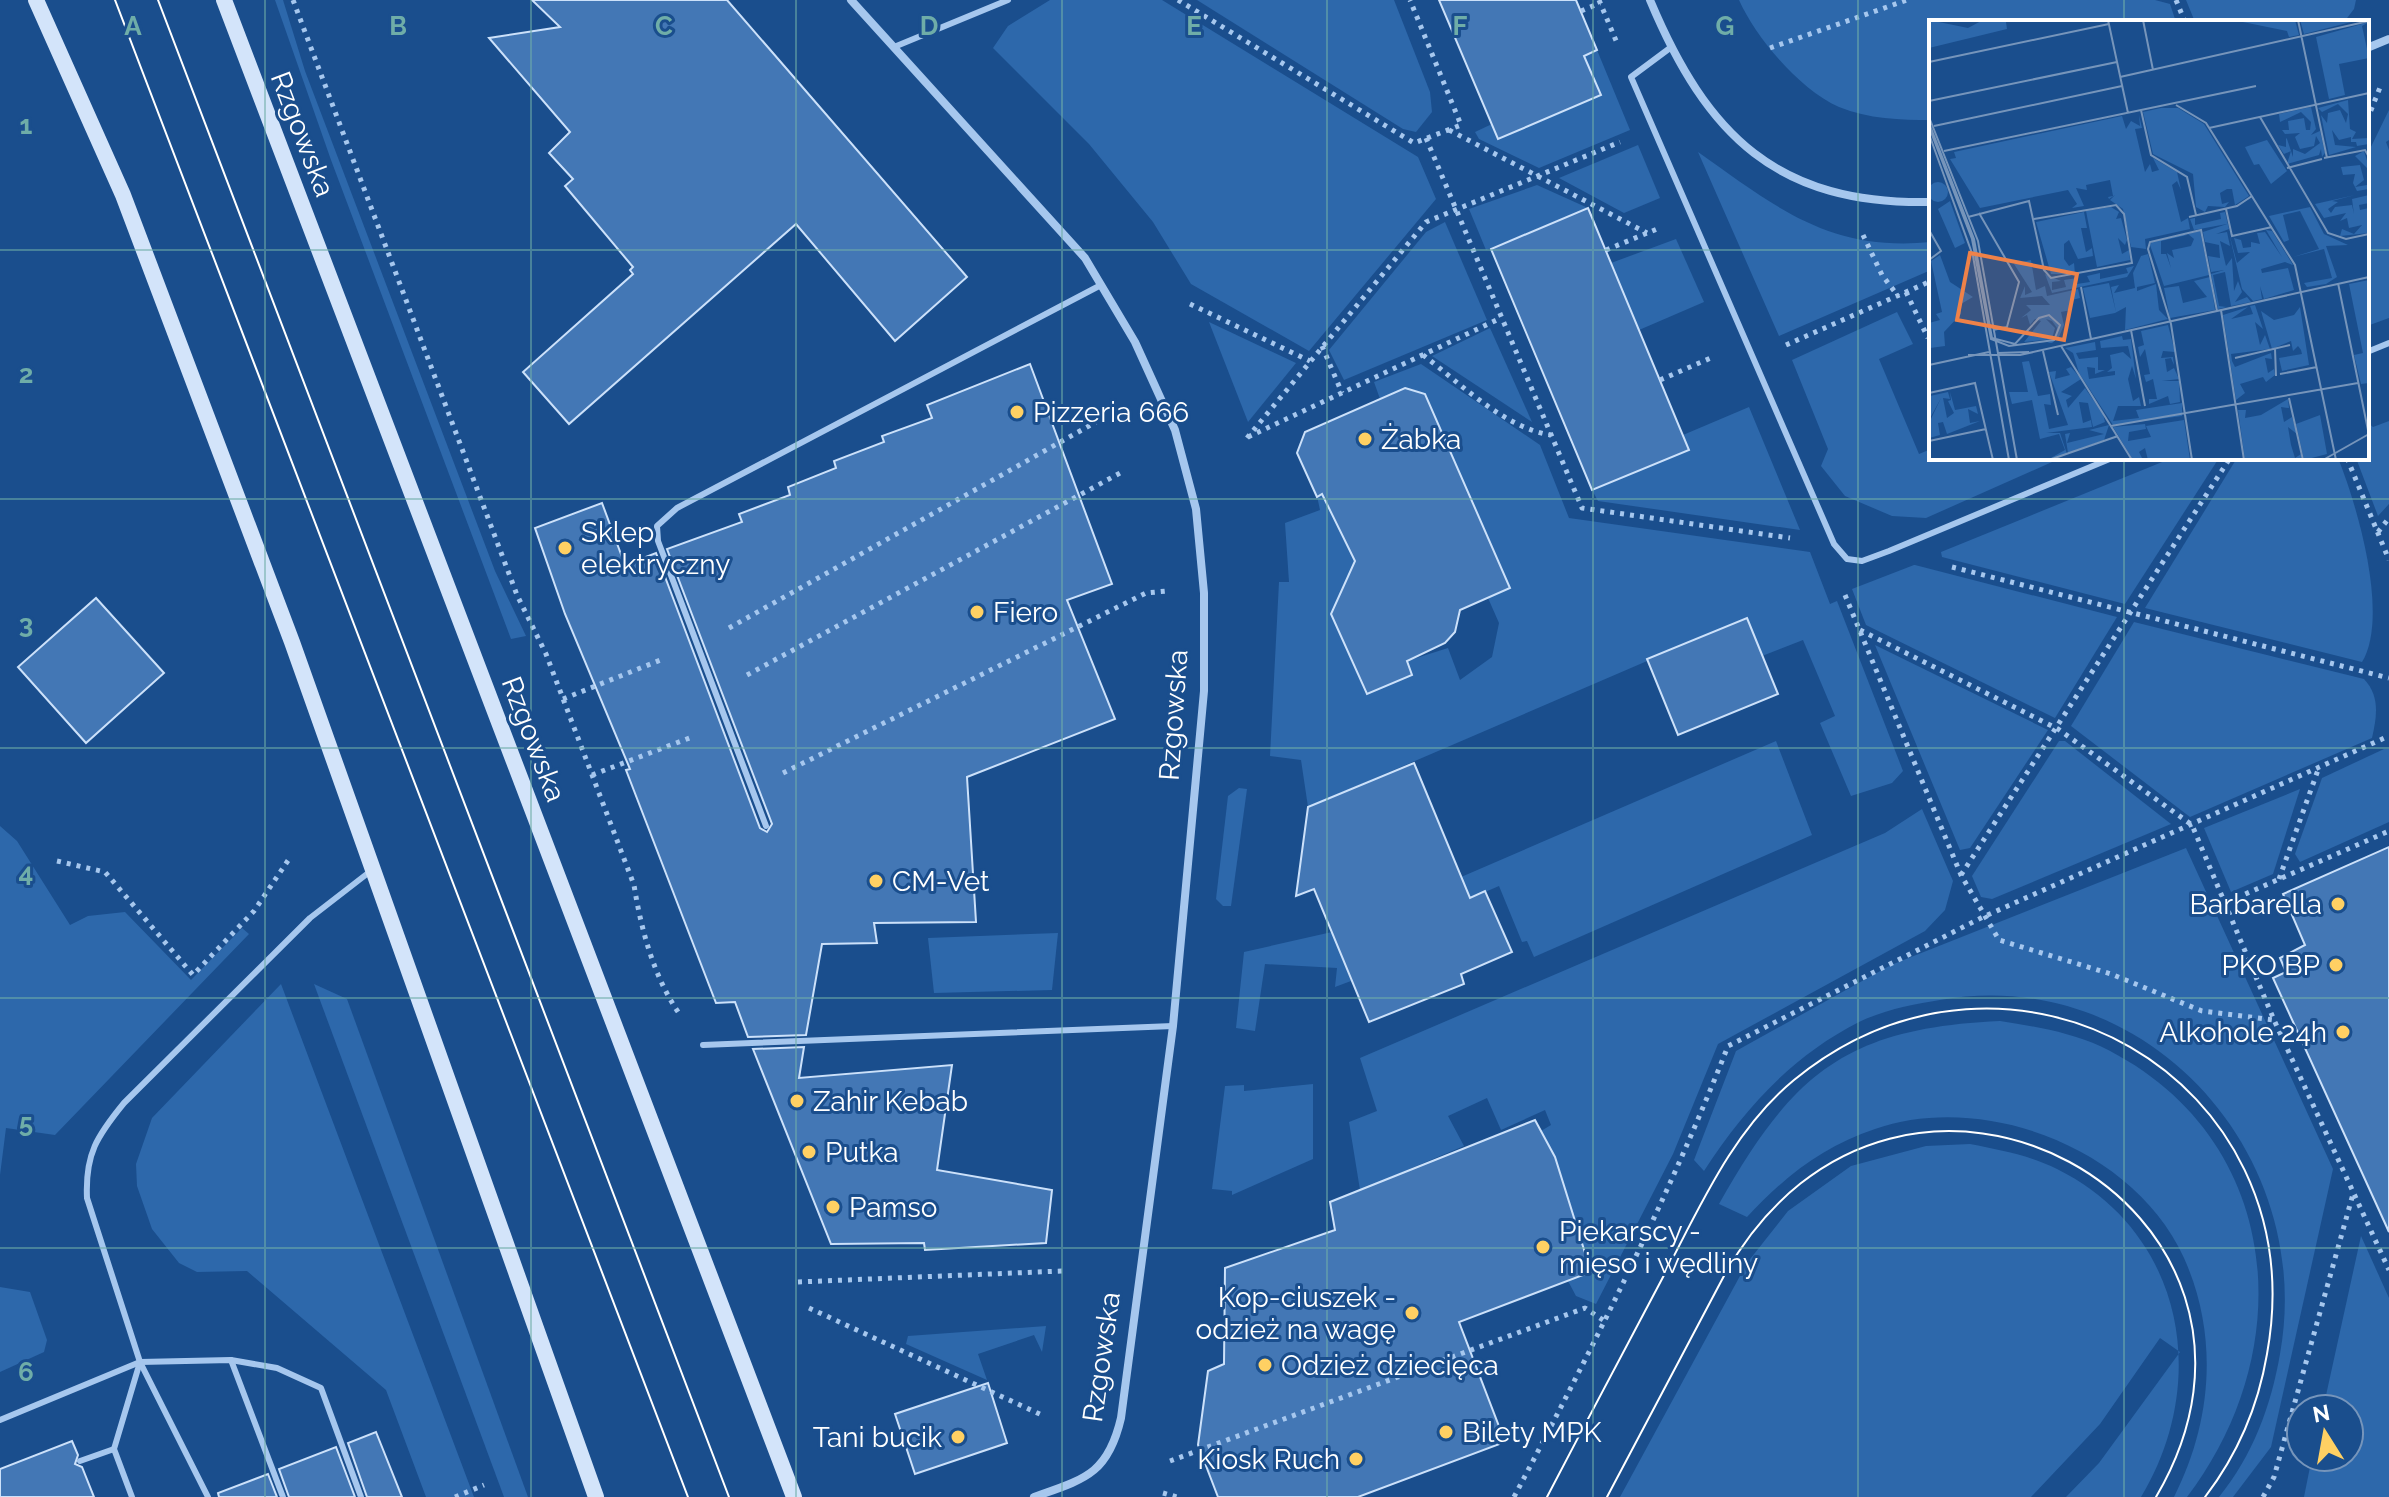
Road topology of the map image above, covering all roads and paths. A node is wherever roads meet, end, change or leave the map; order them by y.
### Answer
1 (36, 0) edge
2 (224, 0) edge
3 (293, 0) edge
4 (851, 0) edge
5 (1008, 0) edge
6 (1178, 0) edge
7 (1410, 0) edge
8 (1650, 0) edge
9 (1907, 0) edge
10 (2176, 0) edge
11 (1600, 3) dead end
12 (1581, 11) dead end
13 (2184, 20) edge
14 (2389, 39) edge
15 (894, 47) junction
16 (2369, 47) edge
17 (1670, 48) junction
18 (1770, 48) dead end
19 (2381, 85) dead end
20 (2369, 115) edge
21 (1654, 128) junction
22 (1449, 129) junction
23 (1426, 138) junction
24 (1537, 176) junction
25 (1854, 198) junction
26 (1929, 202) edge
27 (1455, 209) junction
28 (1691, 215) junction
29 (1647, 233) junction
30 (1606, 250) dead end
31 (1929, 282) edge
32 (1101, 285) junction
33 (1906, 292) junction
34 (1898, 296) junction
35 (1190, 304) dead end
36 (1501, 318) junction
37 (1928, 338) dead end
38 (1746, 343) junction
39 (2389, 343) edge
40 (1322, 346) junction
41 (2369, 351) edge
42 (1423, 355) junction
43 (1754, 359) junction
44 (1310, 361) junction
45 (1660, 380) dead end
46 (1342, 393) junction
47 (1096, 422) dead end
48 (1551, 435) junction
49 (2107, 460) edge
50 (2229, 460) edge
51 (2348, 460) edge
52 (1122, 472) dead end
53 (2389, 518) edge
54 (2378, 532) junction
55 (1834, 544) junction
56 (1889, 551) junction
57 (1847, 559) junction
58 (2389, 560) edge
59 (1204, 587) junction
60 (2130, 612) junction
61 (1860, 630) junction
62 (698, 645) junction
63 (2389, 678) edge
64 (716, 692) junction
65 (563, 699) junction
66 (2058, 729) junction
67 (2389, 736) edge
68 (2318, 769) junction
69 (592, 775) junction
70 (752, 789) junction
71 (2192, 825) junction
72 (766, 826) dead end
73 (2389, 831) edge
74 (289, 859) dead end
75 (57, 861) dead end
76 (372, 870) junction
77 (1961, 875) junction
78 (2279, 879) junction
79 (2227, 902) junction
80 (1983, 917) junction
81 (2274, 1020) junction
82 (1173, 1026) junction
83 (703, 1045) joint
84 (2353, 1193) junction
85 (2389, 1270) edge
86 (1062, 1271) dead end
87 (798, 1282) dead end
88 (809, 1308) dead end
89 (1606, 1322) junction
90 (231, 1360) junction
91 (140, 1362) junction
92 (1044, 1416) dead end
93 (0, 1420) edge
94 (114, 1449) junction
95 (80, 1461) dead end
96 (1170, 1461) dead end
97 (484, 1485) dead end
98 (1163, 1493) dead end
99 (132, 1497) edge
100 (208, 1497) edge
101 (283, 1497) edge
102 (361, 1497) edge
103 (455, 1497) edge
104 (596, 1497) edge
105 (794, 1497) edge
106 (1034, 1497) edge
107 (1177, 1497) edge
108 (1514, 1497) edge
109 (2263, 1497) edge

1 - 76 main road
2 - 105 main road, Rzgowska
3 - 65 path
4 - 15 street, Rzgowska
5 - 15 lane
6 - 23 path
7 - 22 path
8 - 17 street
9 - 18 path
10 - 13 path
11 - 12 path
14 - 16 street
15 - 32 street, Rzgowska
17 - 21 lane
17 - 25 street
19 - 20 path
21 - 24 path
21 - 28 lane
22 - 23 path
22 - 24 path
23 - 27 path
24 - 27 path
24 - 29 path
25 - 26 street
25 - 34 path
27 - 36 path
27 - 40 path
28 - 29 path
28 - 38 lane
29 - 30 path
31 - 33 path
32 - 59 street, Rzgowska
32 - 62 lane
33 - 34 path
33 - 37 path
34 - 43 path
35 - 44 path
36 - 42 path
36 - 48 path
38 - 43 lane
38 - 45 path
39 - 41 lane
40 - 44 path
40 - 46 path
42 - 46 path
42 - 48 path
43 - 55 lane
44 - 46 path
47 - 62 path
48 - 55 path
49 - 56 lane
50 - 60 path
51 - 54 path
52 - 64 path
53 - 54 path
54 - 58 path
55 - 57 lane
56 - 57 lane
56 - 60 path
57 - 61 path
59 - 70 path
59 - 82 street, Rzgowska
60 - 63 path
60 - 66 path
61 - 66 path
61 - 77 path
62 - 64 lane
62 - 65 path
64 - 69 path
64 - 70 lane
65 - 69 path
66 - 71 path
66 - 77 path
67 - 68 path
68 - 71 path
68 - 78 path
69 - 83 path
70 - 72 lane
71 - 79 path
71 - 80 path
73 - 78 path
74 - 75 path
76 - 91 lane
76 - 104 main road
77 - 80 path
78 - 79 path
79 - 81 path
80 - 81 path
80 - 89 path
81 - 84 path
82 - 83 lane
82 - 106 street, Rzgowska
84 - 85 path
84 - 109 path
86 - 87 path
88 - 92 path
89 - 96 path
89 - 108 path
90 - 91 lane
90 - 101 lane
90 - 102 lane
91 - 93 lane
91 - 94 lane
91 - 100 lane
94 - 95 lane
94 - 99 lane
97 - 103 path
98 - 107 path

